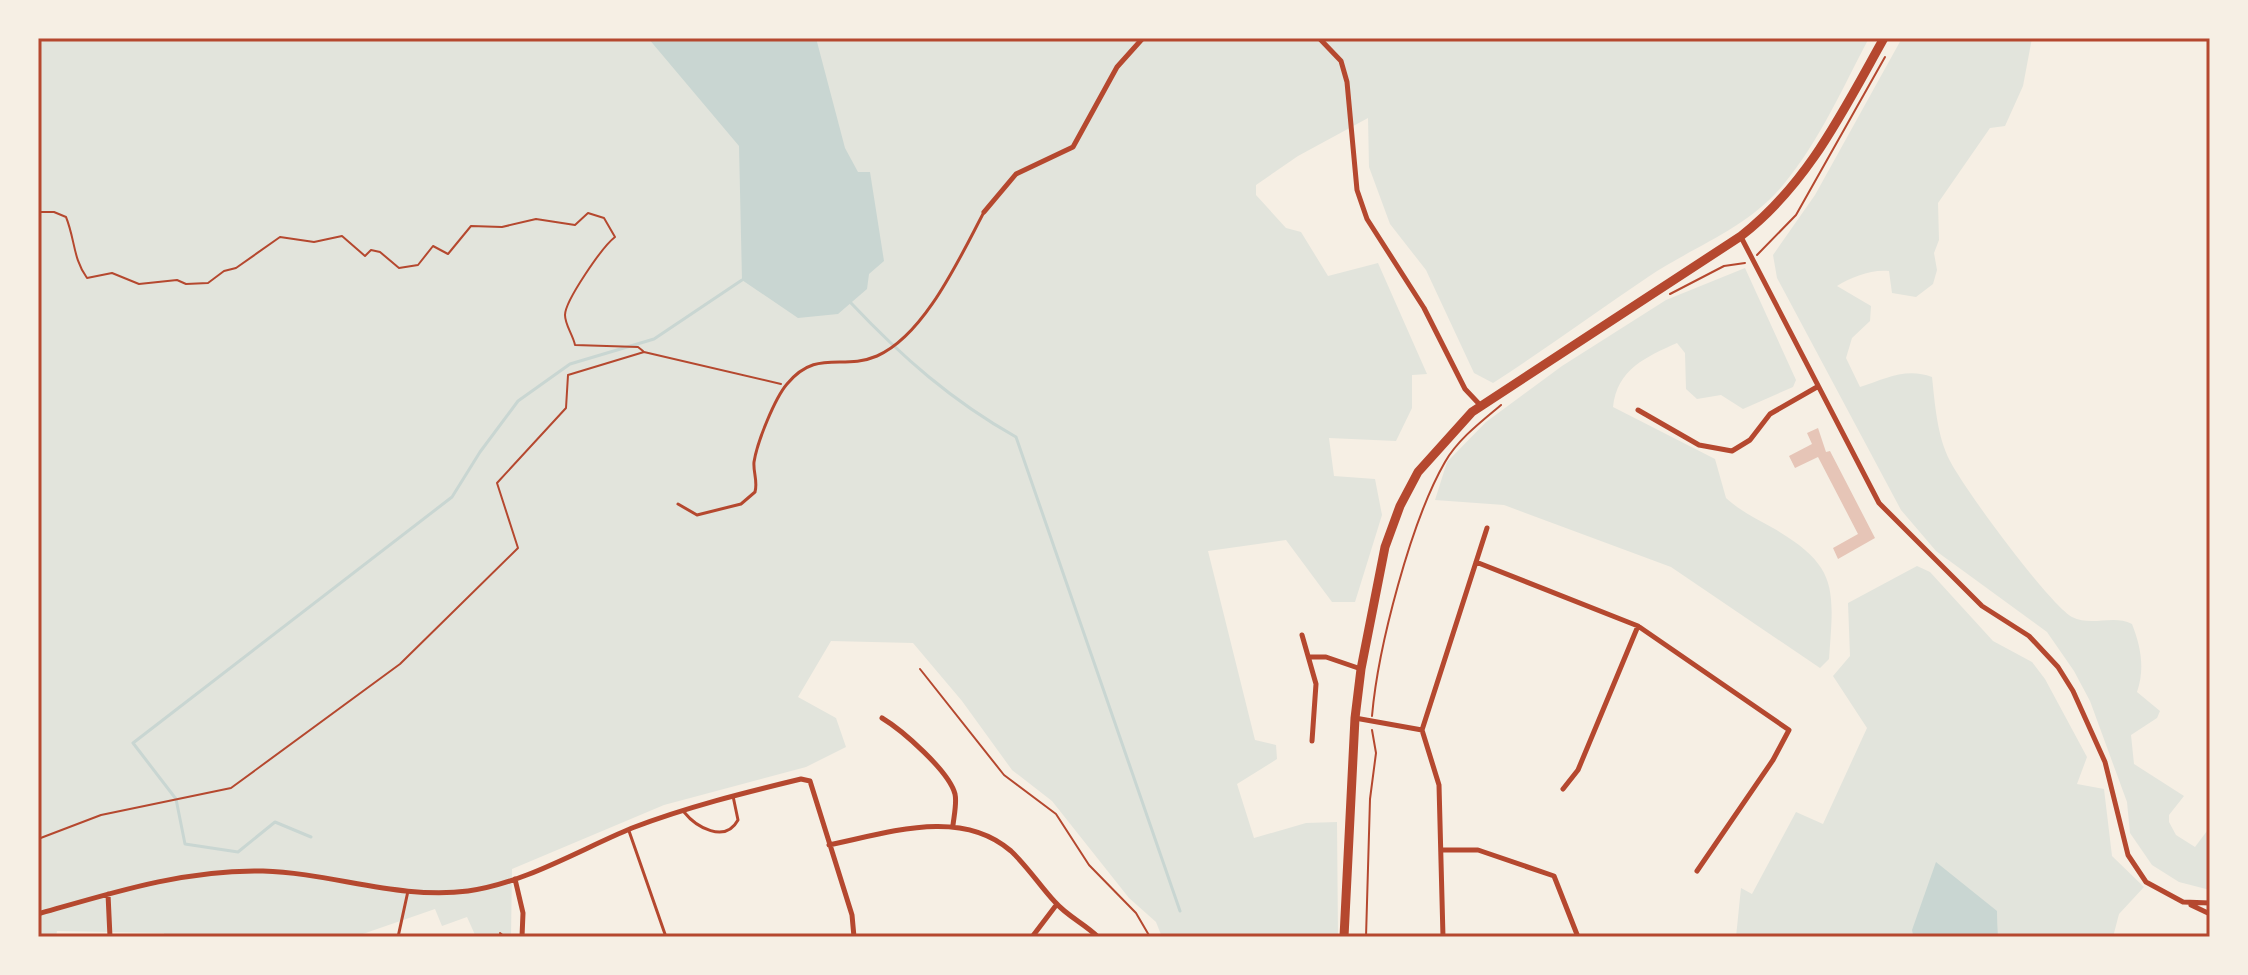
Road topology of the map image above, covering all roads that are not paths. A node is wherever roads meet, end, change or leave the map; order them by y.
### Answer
1 (1143, 38) edge
2 (1319, 38) edge
3 (1884, 38) edge
4 (984, 212) joint
5 (1741, 236) junction
6 (1817, 387) junction
7 (1482, 407) junction
8 (1638, 410) dead end
9 (678, 504) dead end
10 (1487, 528) dead end
11 (1476, 562) junction
12 (1638, 626) junction
13 (1302, 635) dead end
14 (1309, 657) junction
15 (1361, 669) junction
16 (882, 718) dead end
17 (1355, 718) junction
18 (1422, 730) junction
19 (1312, 741) dead end
20 (1563, 789) dead end
21 (733, 796) junction
22 (681, 809) junction
23 (953, 825) junction
24 (629, 830) junction
25 (829, 845) junction
26 (1442, 850) junction
27 (1697, 871) dead end
28 (515, 879) junction
29 (408, 891) junction
30 (108, 894) junction
31 (2183, 902) junction
32 (2210, 903) edge
33 (1057, 904) junction
34 (38, 914) edge
35 (2210, 914) edge
36 (110, 937) edge
37 (398, 937) edge
38 (522, 937) edge
39 (666, 937) edge
40 (854, 937) edge
41 (1032, 937) edge
42 (1098, 937) edge
43 (1344, 937) edge
44 (1443, 937) edge
45 (1578, 937) edge

1 - 4 street
2 - 7 street
3 - 5 main road
4 - 9 lane
5 - 6 street
5 - 7 main road
6 - 8 street
6 - 31 street
7 - 15 main road
10 - 11 street
11 - 12 street
11 - 18 street
12 - 20 street
12 - 27 street
13 - 14 street
14 - 15 street
14 - 19 street
15 - 17 main road
16 - 23 street
17 - 18 street
17 - 43 main road
18 - 26 street
21 - 22 street
21 - 22 lane
21 - 25 street
22 - 24 street
23 - 25 street
23 - 33 street
24 - 28 street
24 - 39 lane
25 - 40 street
26 - 44 street
26 - 45 street
28 - 29 street
28 - 38 street
29 - 30 street
29 - 37 lane
30 - 34 street
30 - 36 street
31 - 32 street
31 - 35 street
33 - 41 street
33 - 42 street

